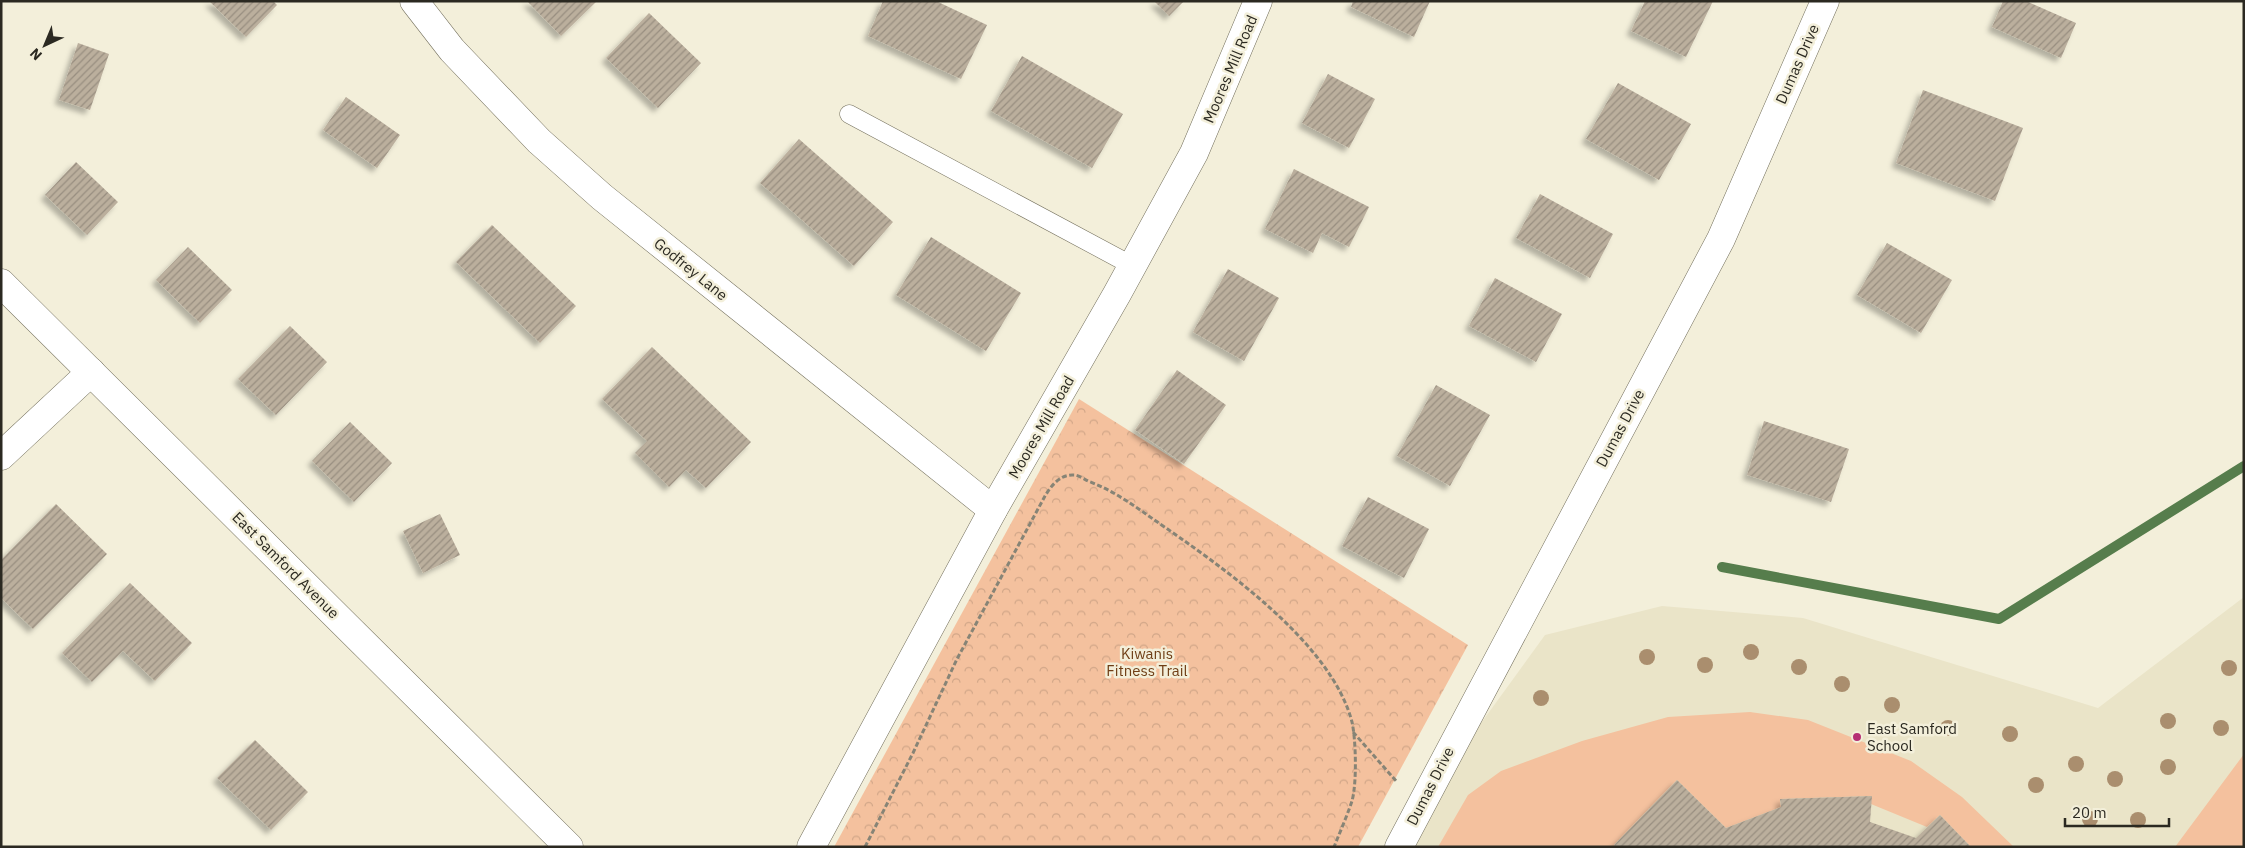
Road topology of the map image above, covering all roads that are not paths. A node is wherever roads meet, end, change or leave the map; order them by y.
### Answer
1 (414, 1) edge
2 (1258, 1) edge
3 (1825, 1) edge
4 (849, 114) dead end
5 (1133, 266) junction
6 (1, 283) edge
7 (91, 372) junction
8 (1, 456) edge
9 (994, 510) junction
10 (569, 847) edge
11 (811, 847) edge
12 (1398, 847) edge

1 - 9 street, Godfrey Lane
2 - 5 street, Moores Mill Road
3 - 12 street, Dumas Drive
4 - 5 lane
5 - 9 street, Moores Mill Road
6 - 7 street, East Samford Avenue
7 - 8 street
7 - 10 street, East Samford Avenue
9 - 11 street, Moores Mill Road

